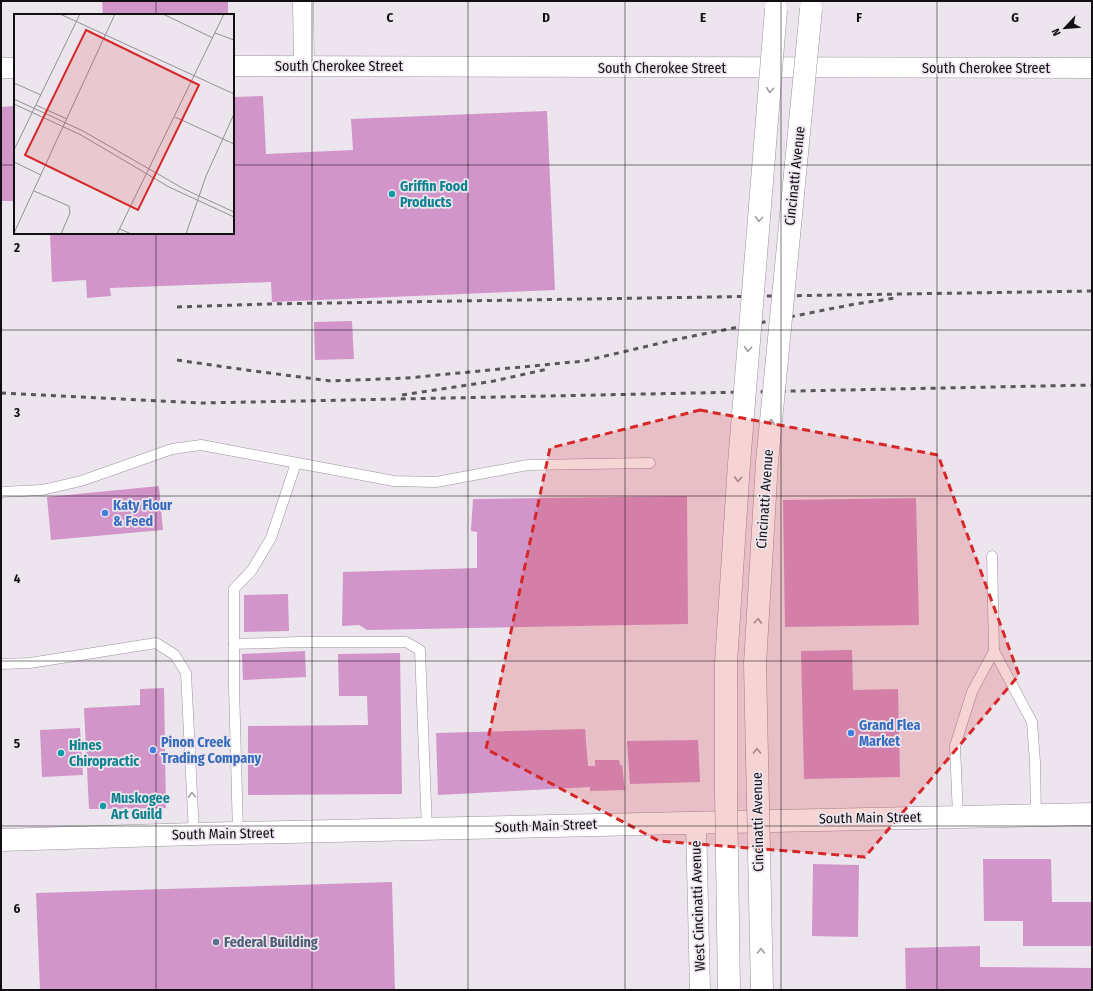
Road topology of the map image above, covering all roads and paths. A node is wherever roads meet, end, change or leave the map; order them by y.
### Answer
1 (303, 1) edge
2 (776, 9) dead end
3 (811, 9) dead end
4 (304, 65) junction
5 (234, 66) edge
6 (1, 68) edge
7 (14, 68) edge
8 (1092, 68) edge
9 (296, 463) junction
10 (650, 463) dead end
11 (1, 492) edge
12 (992, 556) dead end
13 (234, 644) junction
14 (994, 651) junction
15 (1, 664) edge
16 (1092, 814) edge
17 (958, 816) junction
18 (1036, 816) junction
19 (696, 822) junction
20 (427, 830) junction
21 (238, 833) junction
22 (194, 834) junction
23 (1, 840) edge
24 (700, 990) edge
25 (729, 990) edge
26 (762, 990) edge

1 - 4 street
2 -> 25 street, Cincinatti Avenue, bridge
26 -> 3 street, Cincinatti Avenue, bridge
4 - 5 street, South Cherokee Street
4 - 8 street, South Cherokee Street
6 - 7 street
9 - 10 lane
9 - 11 lane
9 - 13 lane
12 - 14 lane
13 - 20 lane
13 - 21 lane
14 - 17 lane
14 - 18 lane
22 -> 15 lane
16 - 18 street, South Main Street
17 - 18 street, South Main Street
17 - 19 street, South Main Street
19 - 20 street, South Main Street
19 - 24 street, West Cincinatti Avenue
20 - 21 street, South Main Street
21 - 22 street, South Main Street
22 - 23 street, South Main Street

